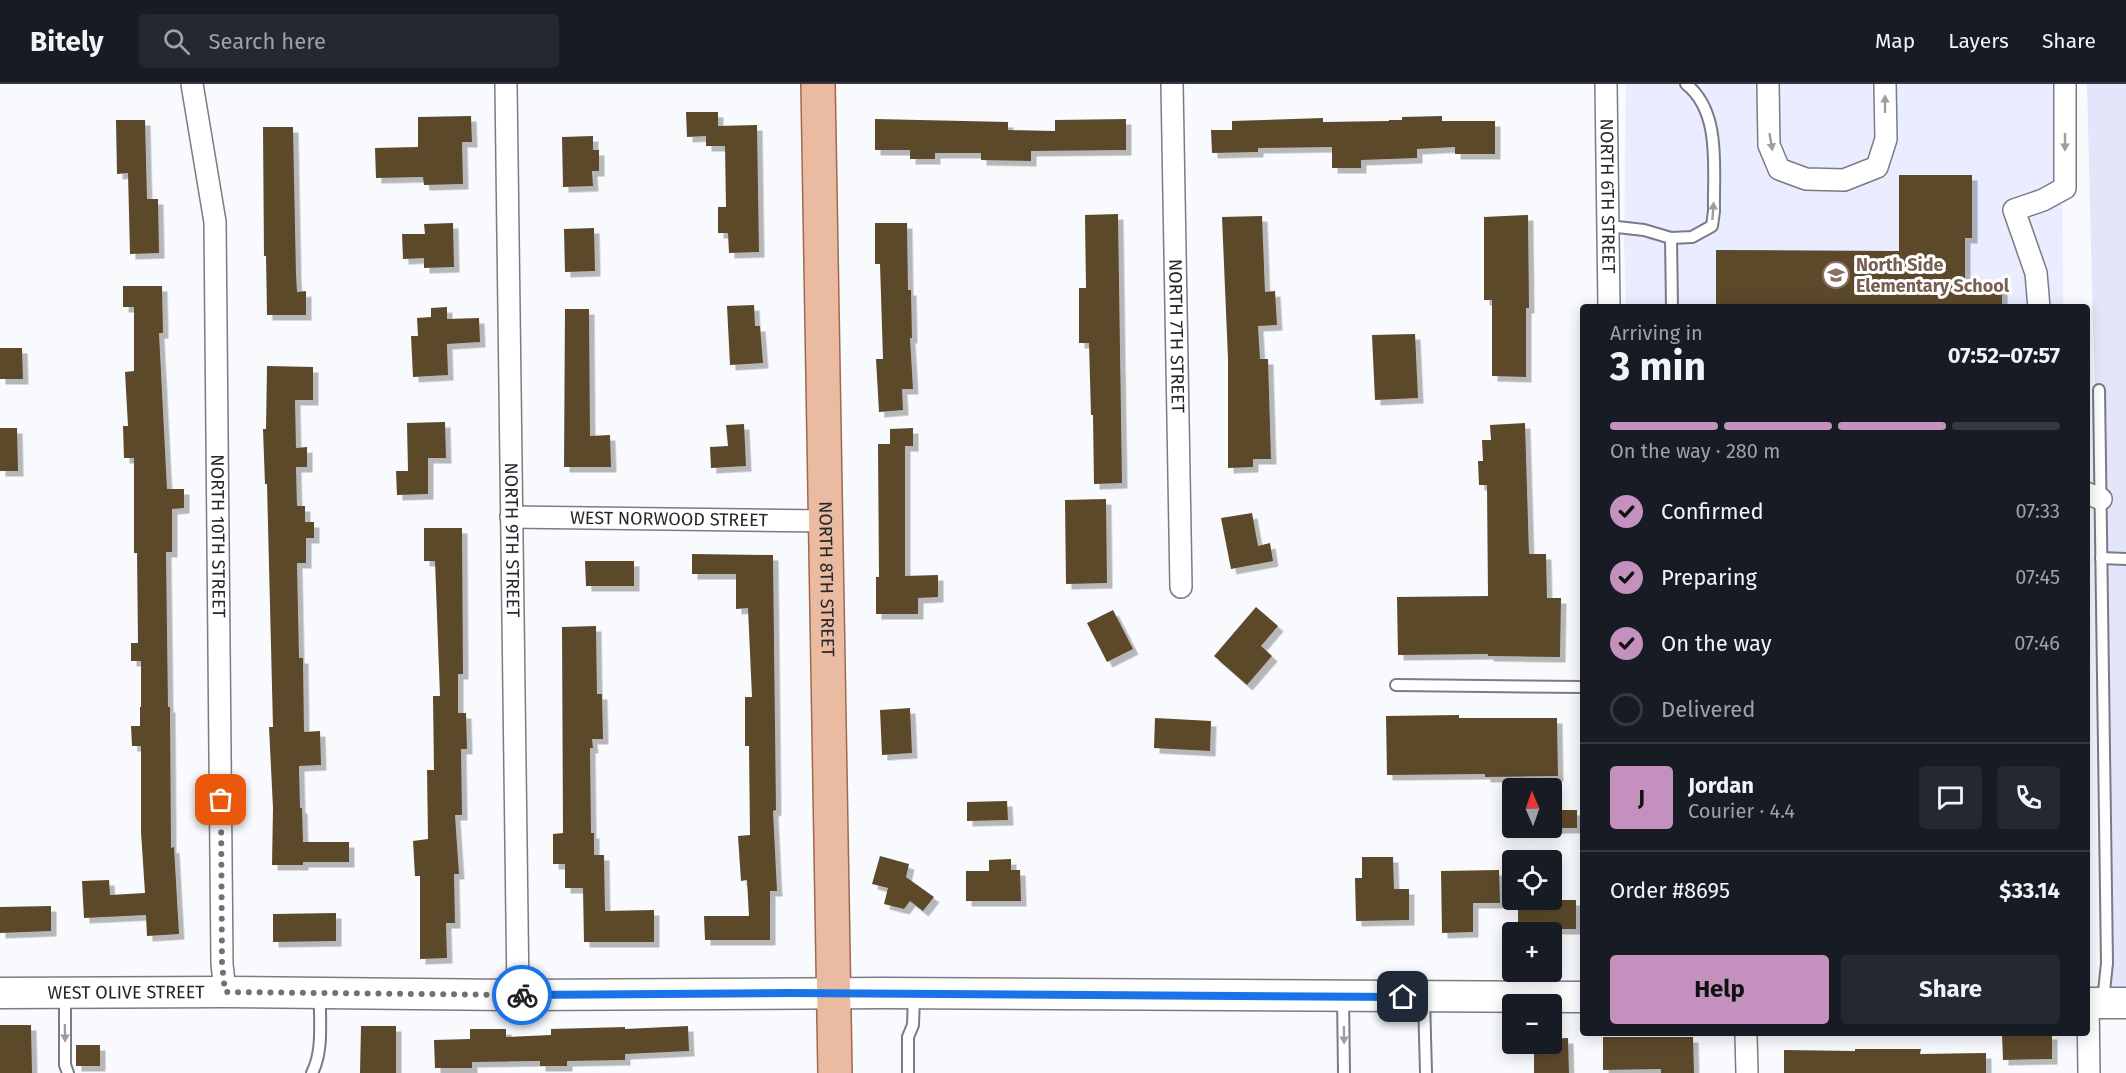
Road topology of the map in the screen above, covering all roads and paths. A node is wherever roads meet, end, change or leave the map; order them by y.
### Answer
1 (192, 84) edge
2 (506, 84) edge
3 (818, 84) edge
4 (1172, 84) edge
5 (1606, 84) edge
6 (1686, 84) edge
7 (1768, 84) edge
8 (1885, 84) edge
9 (2065, 84) edge
10 (1608, 226) junction
11 (1671, 238) junction
12 (1609, 304) edge
13 (1672, 304) edge
14 (2040, 304) edge
15 (2099, 390) dead end
16 (2094, 496) edge
17 (511, 517) junction
18 (826, 521) junction
19 (2101, 558) junction
20 (2126, 559) edge
21 (1181, 587) dead end
22 (1396, 685) dead end
23 (1580, 687) edge
24 (225, 992) junction
25 (0, 993) edge
26 (64, 993) junction
27 (320, 993) junction
28 (833, 993) junction
29 (914, 993) junction
30 (518, 995) junction
31 (1343, 996) junction
32 (1424, 998) junction
33 (1580, 998) edge
34 (2101, 1003) edge
35 (1746, 1036) edge
36 (67, 1073) edge
37 (312, 1073) edge
38 (835, 1073) edge
39 (908, 1073) edge
40 (1344, 1073) edge
41 (1426, 1073) edge
42 (1747, 1073) edge
43 (2089, 1073) edge

1 - 24 street, NORTH 10TH STREET
2 - 17 street, NORTH 9TH STREET
3 - 18 main road, NORTH 8TH STREET
4 - 21 street, NORTH 7TH STREET
5 - 10 street, NORTH 6TH STREET
11 -> 6 lane
7 -> 8 street
9 -> 14 street
10 - 11 lane
10 - 12 street, NORTH 6TH STREET
11 - 13 lane
15 - 16 lane
16 - 19 lane
17 - 18 street, WEST NORWOOD STREET
17 - 30 street, NORTH 9TH STREET
18 - 28 main road, NORTH 8TH STREET
19 - 20 lane
19 - 34 lane
22 - 23 lane
24 - 26 main road, WEST OLIVE STREET
24 - 27 main road, WEST OLIVE STREET
25 - 26 main road, WEST OLIVE STREET
26 -> 36 lane
27 - 30 main road, WEST OLIVE STREET
27 - 37 lane
28 - 29 main road, WEST OLIVE STREET
28 - 30 main road, WEST OLIVE STREET
28 - 38 main road, NORTH 8TH STREET
29 - 31 main road, WEST OLIVE STREET
29 - 39 lane
31 - 32 main road, WEST OLIVE STREET
31 -> 40 lane
32 - 33 main road, WEST OLIVE STREET
32 - 41 lane
34 - 43 street
35 - 42 street

